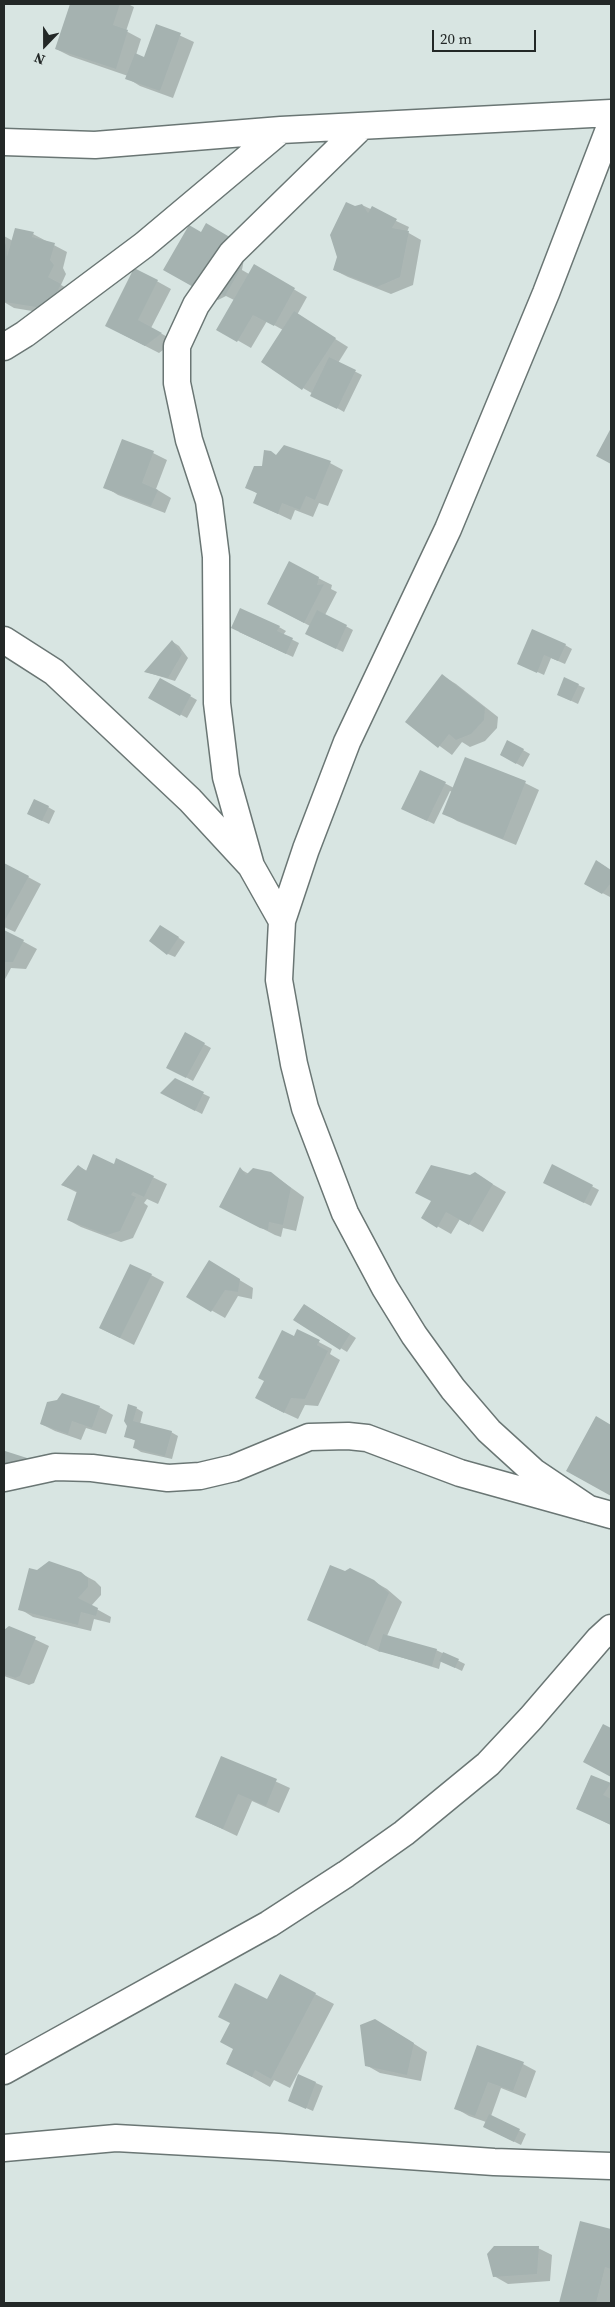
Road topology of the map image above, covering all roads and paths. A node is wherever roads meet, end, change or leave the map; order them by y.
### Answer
1 (611, 113) edge
2 (611, 124) edge
3 (361, 127) junction
4 (281, 130) junction
5 (4, 142) edge
6 (4, 347) edge
7 (4, 640) edge
8 (251, 866) junction
9 (282, 921) junction
10 (4, 1478) edge
11 (600, 1512) edge
12 (611, 1628) edge
13 (4, 2071) edge
14 (4, 2148) edge
15 (611, 2166) edge

1 - 3 street
2 - 9 street
3 - 4 street
3 - 8 street
4 - 5 street
4 - 6 street
7 - 8 street
8 - 9 street
9 - 11 street
10 - 11 street
12 - 13 street
14 - 15 street

